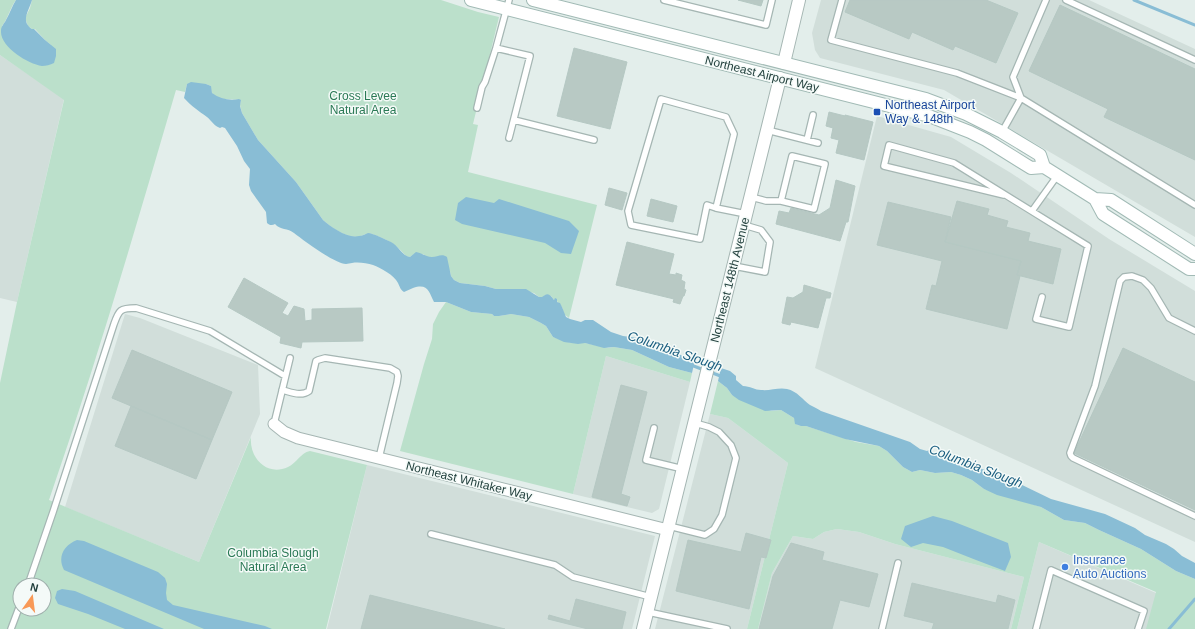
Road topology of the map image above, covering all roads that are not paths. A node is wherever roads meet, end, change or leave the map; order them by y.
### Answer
1 (471, 0) edge
2 (533, 0) edge
3 (664, 0) edge
4 (772, 0) edge
5 (800, 0) edge
6 (842, 0) edge
7 (1046, 0) edge
8 (1066, 0) edge
9 (503, 4) edge
10 (496, 48) junction
11 (1195, 60) edge
12 (784, 63) junction
13 (780, 78) junction
14 (1021, 98) junction
15 (477, 108) dead end
16 (813, 115) dead end
17 (514, 120) junction
18 (767, 130) junction
19 (1002, 132) junction
20 (509, 138) dead end
21 (594, 140) dead end
22 (807, 140) junction
23 (818, 143) dead end
24 (1044, 167) junction
25 (1057, 176) junction
26 (1004, 195) junction
27 (750, 197) junction
28 (1095, 199) junction
29 (781, 201) junction
30 (1195, 205) edge
31 (716, 208) junction
32 (1032, 212) junction
33 (745, 219) junction
34 (1195, 254) edge
35 (734, 266) junction
36 (1195, 269) edge
37 (1042, 297) dead end
38 (1195, 331) edge
39 (290, 358) dead end
40 (286, 376) junction
41 (282, 390) junction
42 (695, 423) junction
43 (274, 424) joint
44 (654, 428) dead end
45 (379, 458) junction
46 (683, 469) junction
47 (1195, 516) edge
48 (668, 528) junction
49 (431, 534) dead end
50 (898, 563) dead end
51 (31, 577) edge
52 (651, 597) junction
53 (648, 612) junction
54 (16, 617) edge
55 (11, 629) edge
56 (643, 629) edge
57 (727, 629) edge
58 (882, 629) edge
59 (1036, 629) edge
60 (1138, 629) edge

1 - 9 main road, Northeast Airport Way
2 - 12 main road, Northeast Airport Way
3 - 4 lane
5 - 12 main road, Northeast 148th Avenue
6 - 14 lane
7 - 14 lane
8 - 11 lane
9 - 10 lane
9 - 13 main road, Northeast Airport Way
10 - 15 lane
10 - 17 lane
12 - 13 main road, Northeast 148th Avenue
12 - 19 main road, Northeast Airport Way
13 - 18 main road, Northeast 148th Avenue
13 - 24 main road, Northeast Airport Way
14 - 19 lane
14 - 30 lane
16 - 22 lane
17 - 20 lane
17 - 21 lane
18 - 22 lane
18 - 27 main road, Northeast 148th Avenue
19 - 24 main road, Northeast Airport Way
22 - 23 lane
24 - 25 main road, Northeast Airport Way
25 - 28 main road, Northeast Airport Way
25 - 32 lane
26 - 26 lane
26 - 32 lane
27 - 29 lane
27 - 33 main road, Northeast 148th Avenue
28 - 34 main road, Northeast Airport Way
28 - 36 main road, Northeast Airport Way
29 - 29 lane
31 - 31 lane
31 - 33 lane
32 - 37 lane
33 - 35 main road, Northeast 148th Avenue
33 - 35 lane
35 - 42 main road, Northeast 148th Avenue
38 - 47 lane
39 - 40 lane
40 - 41 lane
40 - 51 lane
41 - 43 lane
41 - 45 lane
42 - 46 main road, Northeast 148th Avenue
42 - 48 lane
43 - 45 street, Northeast Whitaker Way
44 - 46 lane
45 - 48 street, Northeast Whitaker Way
46 - 48 main road, Northeast 148th Avenue
48 - 52 main road, Northeast 148th Avenue
49 - 52 lane
50 - 58 lane
52 - 53 main road, Northeast 148th Avenue
53 - 56 main road, Northeast 148th Avenue
53 - 57 lane
54 - 55 lane
59 - 60 lane

